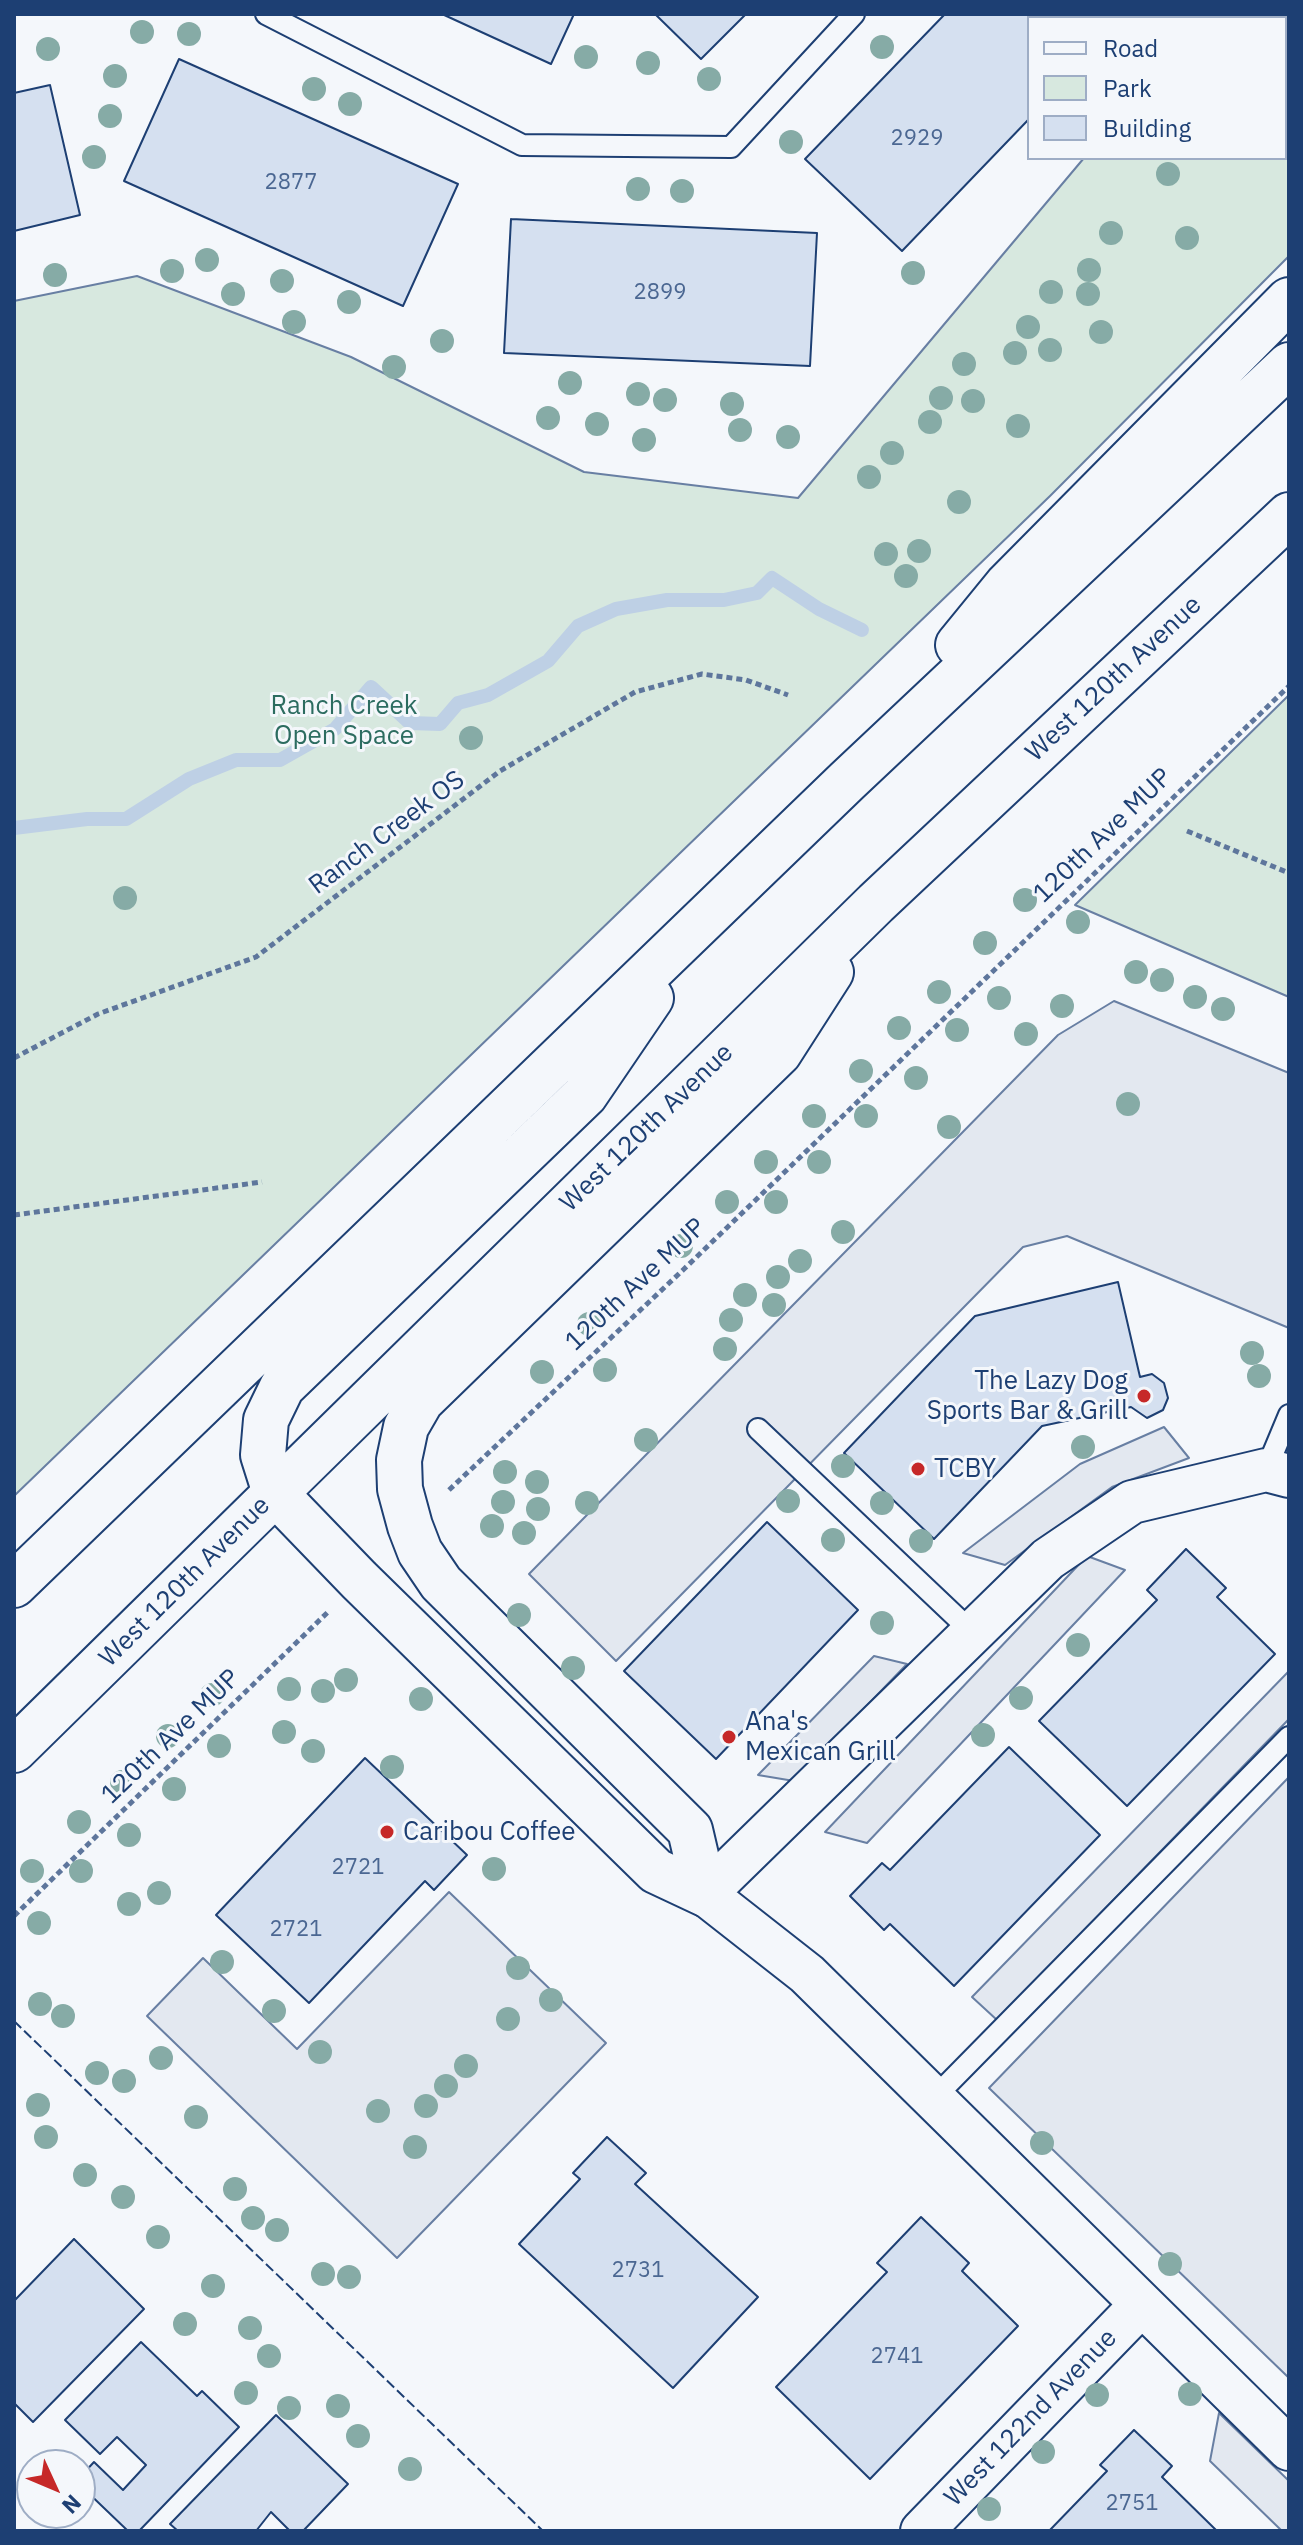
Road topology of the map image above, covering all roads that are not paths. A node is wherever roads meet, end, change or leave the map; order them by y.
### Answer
1 (266, 14) edge
2 (854, 14) edge
3 (1289, 300) edge
4 (1289, 365) edge
5 (1289, 515) edge
6 (847, 781) junction
7 (876, 903) junction
8 (704, 920) junction
9 (1289, 1415) edge
10 (758, 1429) dead end
11 (1277, 1473) edge
12 (275, 1493) junction
13 (14, 1585) edge
14 (971, 1631) junction
15 (1289, 1737) edge
16 (14, 1750) edge
17 (705, 1894) junction
18 (933, 2099) junction
19 (1141, 2305) junction
20 (1289, 2449) edge
21 (922, 2531) edge

1 - 2 lane
3 - 6 main road
4 - 6 main road
5 - 7 main road, West 120th Avenue
6 - 8 main road
7 - 12 main road, West 120th Avenue
7 - 17 main road
8 - 12 main road
8 - 13 main road
9 - 11 lane
10 - 14 lane
11 - 14 street
12 - 16 main road, West 120th Avenue
12 - 17 main road
14 - 17 street
15 - 18 lane
17 - 18 street
18 - 19 street
19 - 20 street
19 - 21 street, West 122nd Avenue

